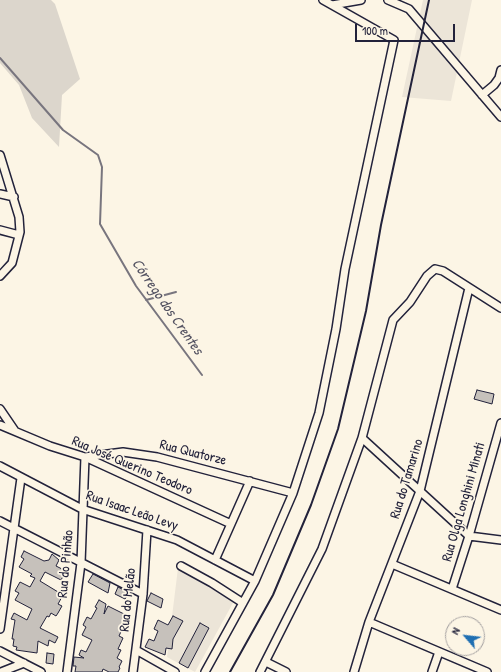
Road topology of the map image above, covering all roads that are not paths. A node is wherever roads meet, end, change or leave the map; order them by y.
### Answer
1 (324, 0) edge
2 (361, 0) edge
3 (388, 0) edge
4 (332, 5) junction
5 (501, 70) edge
6 (482, 95) junction
7 (501, 117) edge
8 (0, 155) edge
9 (0, 194) edge
10 (14, 197) junction
11 (0, 230) edge
12 (19, 235) junction
13 (1, 272) edge
14 (469, 288) junction
15 (501, 308) edge
16 (0, 409) edge
17 (501, 423) edge
18 (0, 425) edge
19 (15, 431) junction
20 (362, 438) junction
21 (85, 457) junction
22 (0, 466) edge
23 (21, 478) junction
24 (250, 481) junction
25 (420, 491) junction
26 (294, 493) junction
27 (82, 509) junction
28 (0, 521) edge
29 (231, 524) junction
30 (15, 528) junction
31 (147, 530) junction
32 (469, 536) junction
33 (501, 540) edge
34 (215, 560) junction
35 (81, 562) junction
36 (392, 564) junction
37 (180, 566) dead end
38 (255, 581) junction
39 (452, 589) junction
40 (143, 594) junction
41 (243, 602) junction
42 (501, 610) edge
43 (368, 622) junction
44 (0, 630) edge
45 (136, 650) junction
46 (0, 651) edge
47 (439, 652) junction
48 (266, 662) junction
49 (24, 663) junction
50 (1, 672) edge
51 (41, 672) edge
52 (67, 672) edge
53 (133, 672) edge
54 (175, 672) edge
55 (205, 672) edge
56 (260, 672) edge
57 (286, 672) edge
58 (354, 672) edge
59 (432, 672) edge
60 (487, 672) edge

1 - 4 street
2 - 4 street
3 - 6 street
4 - 26 street
5 - 6 street
6 - 7 street
8 - 10 street
9 - 10 street
10 - 12 street
11 - 12 street
12 - 13 street
14 - 15 street
14 - 20 street
14 - 25 street, Rua do Tamarino
16 - 19 street
17 - 32 street, Rua Olga Longhini Minati
18 - 19 street, Rua José Querino Teodoro
19 - 21 street, Rua José Querino Teodoro
20 - 25 street
20 - 48 street
21 - 24 street, Rua Quatorze
21 - 27 street, Rua do Pinhão
21 - 29 street, Rua José Querino Teodoro
22 - 23 street, Rua Isaac Leão Levy
23 - 27 street, Rua Isaac Leão Levy
23 - 30 street
24 - 26 street, Rua Quatorze
24 - 29 street
25 - 32 street
25 - 36 street, Rua do Tamarino
26 - 38 street
27 - 31 street, Rua Isaac Leão Levy
27 - 35 street, Rua do Pinhão
28 - 30 street
29 - 34 street
30 - 35 street
30 - 44 street
31 - 34 street, Rua Isaac Leão Levy
31 - 40 street, Rua do Melão
32 - 33 street
32 - 39 street, Rua Olga Longhini Minati
34 - 38 street, Rua Isaac Leão Levy
35 - 40 street
35 - 52 street, Rua do Pinhão
36 - 39 street
36 - 43 street, Rua do Tamarino
37 - 41 street
38 - 41 street
39 - 42 street
40 - 45 street, Rua do Melão
41 - 55 street
43 - 47 street
43 - 58 street, Rua do Tamarino
45 - 53 street, Rua do Melão
45 - 54 street
46 - 49 street
47 - 59 street
47 - 60 street
48 - 56 street
48 - 57 street
49 - 50 street
49 - 51 street

